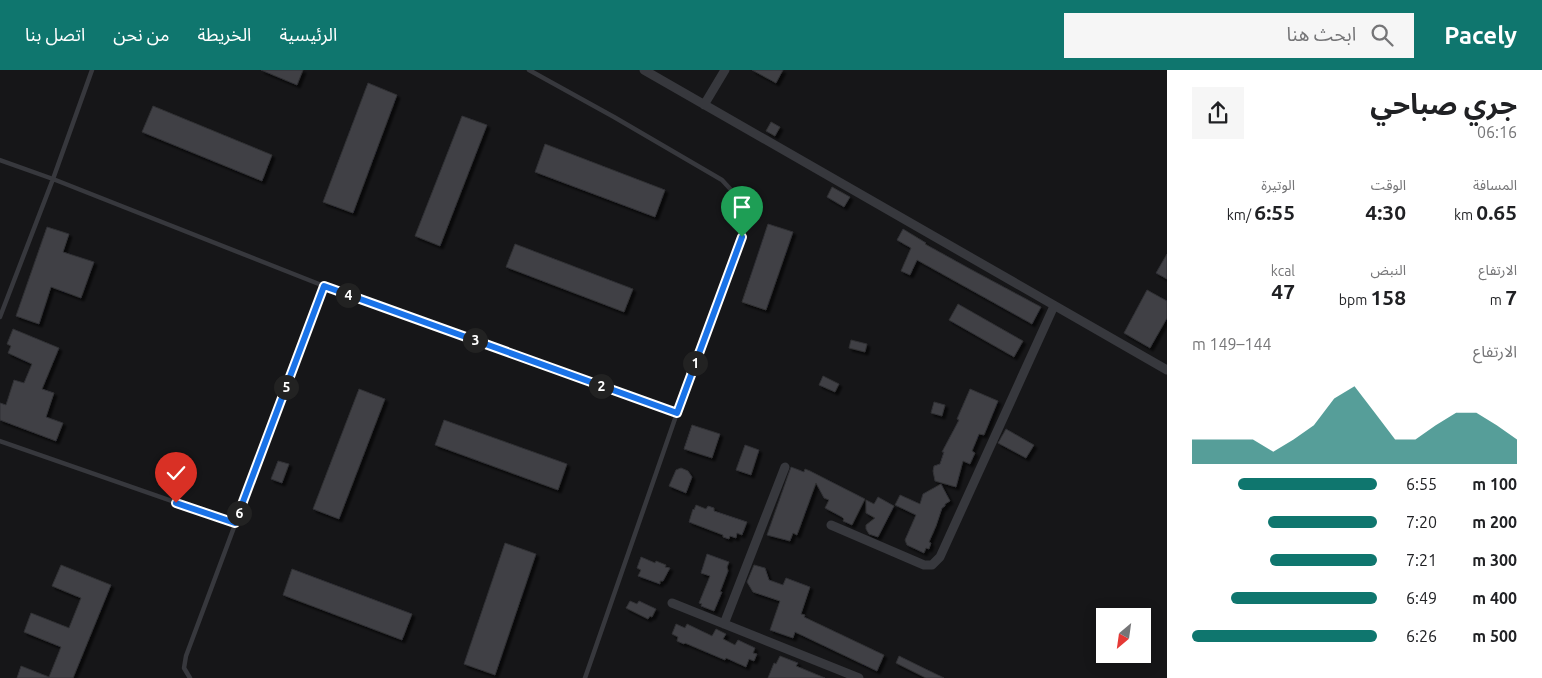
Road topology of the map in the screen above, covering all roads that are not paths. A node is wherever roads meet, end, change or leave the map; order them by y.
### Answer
1 (92, 70) edge
2 (529, 70) edge
3 (644, 70) edge
4 (725, 70) edge
5 (704, 105) junction
6 (0, 160) edge
7 (53, 180) junction
8 (324, 286) junction
9 (1054, 306) junction
10 (0, 317) edge
11 (1167, 370) edge
12 (677, 413) junction
13 (0, 441) edge
14 (785, 467) dead end
15 (235, 523) junction
16 (831, 525) dead end
17 (672, 603) dead end
18 (724, 624) junction
19 (190, 678) edge
20 (584, 678) edge
21 (859, 678) edge

1 - 7 lane
2 - 12 lane
3 - 5 street
4 - 5 street
5 - 9 street
6 - 7 lane
7 - 8 lane
7 - 10 lane
8 - 12 lane
8 - 15 lane
9 - 11 street
9 - 16 street
12 - 20 lane
13 - 15 lane
14 - 18 street
15 - 19 lane
17 - 18 street
18 - 21 street

